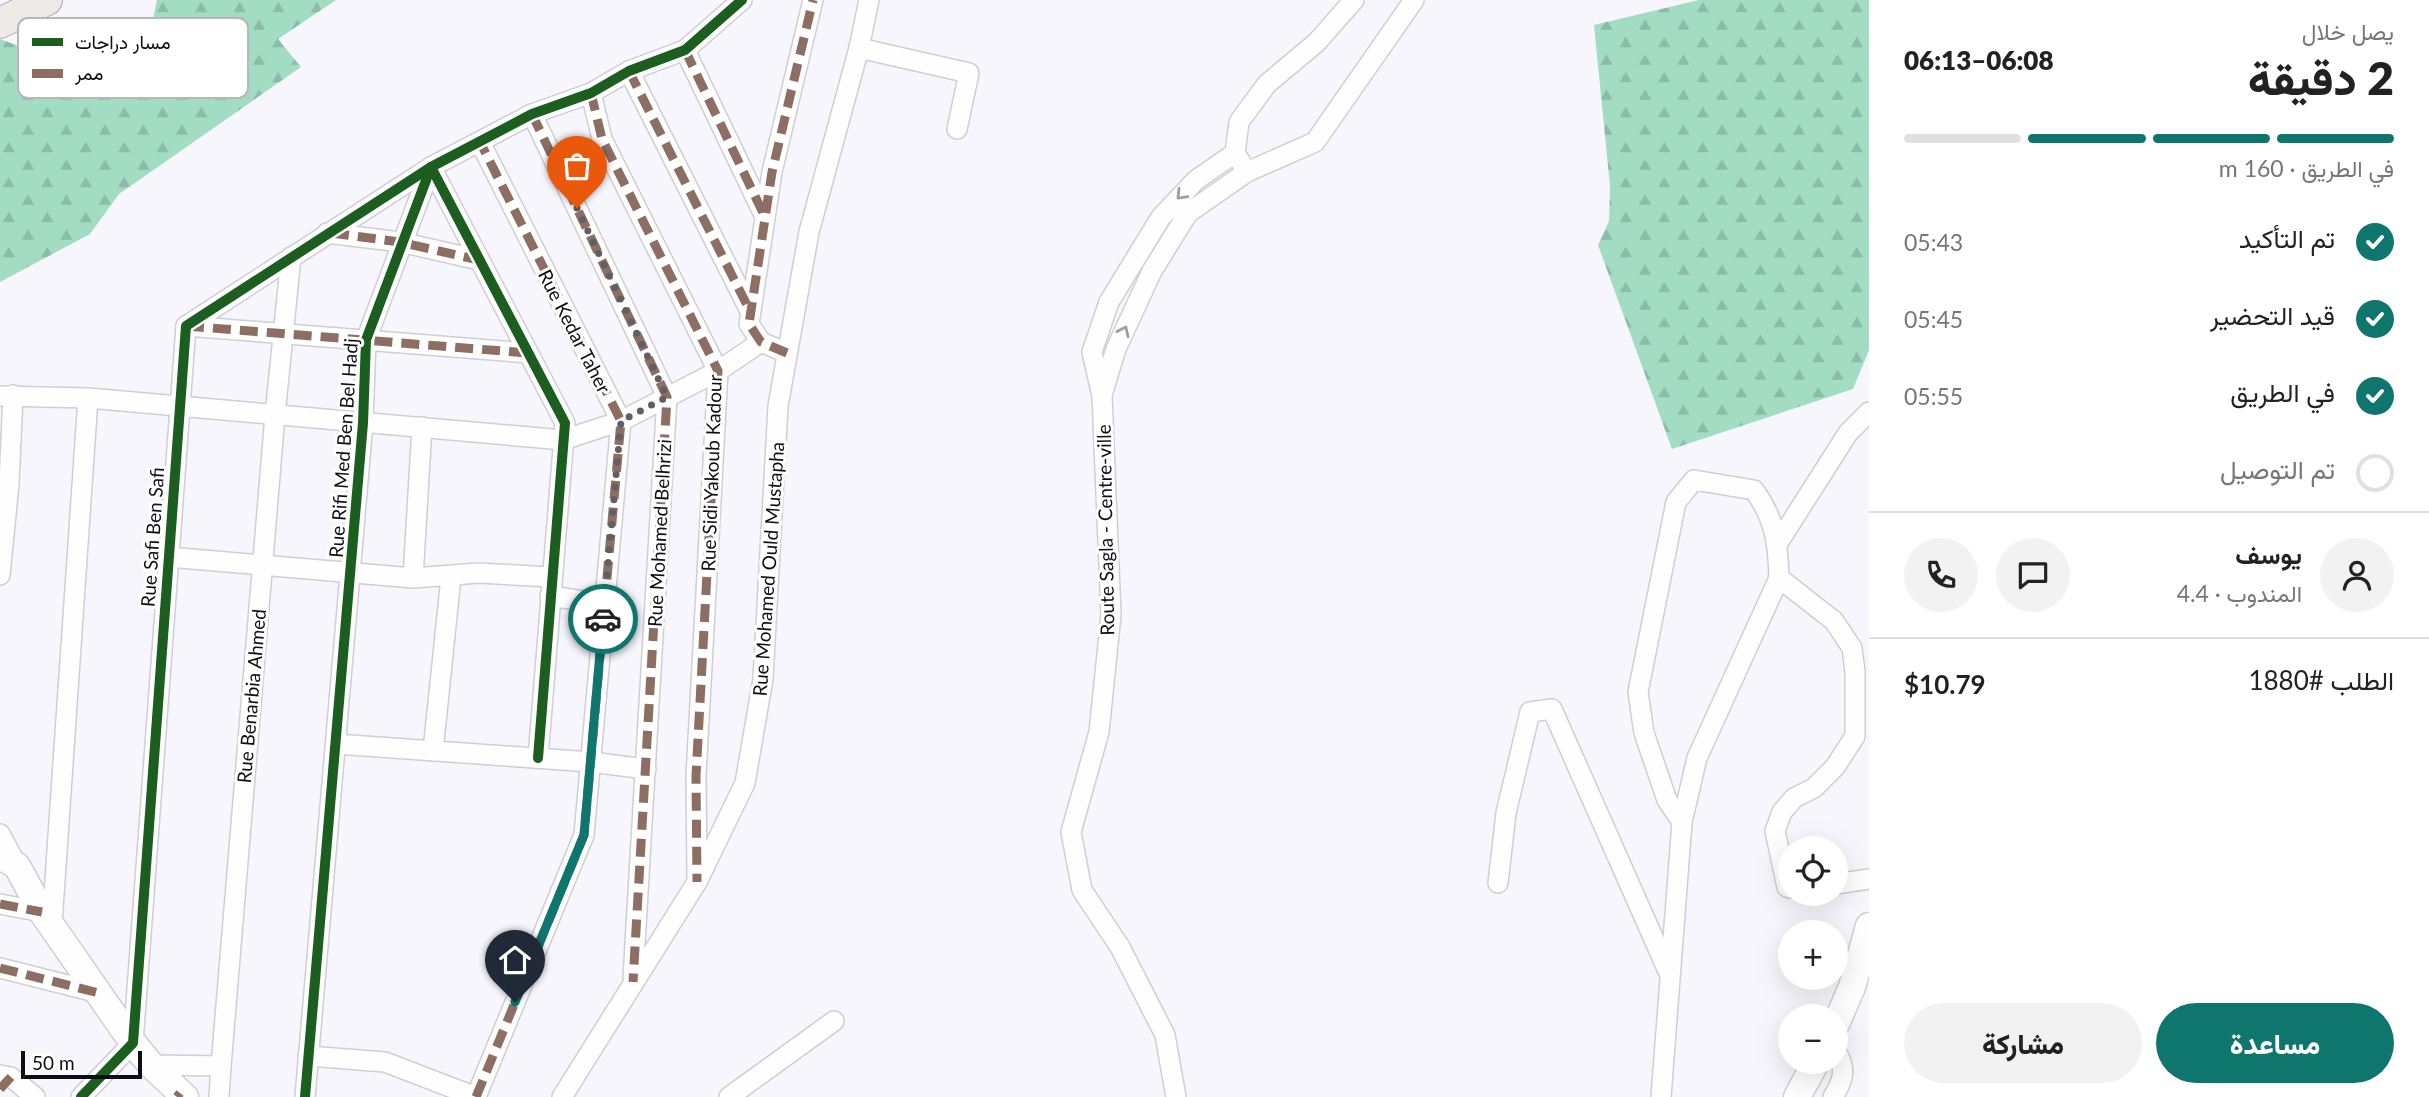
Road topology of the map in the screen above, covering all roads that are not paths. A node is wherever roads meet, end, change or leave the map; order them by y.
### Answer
1 (47, 0) edge
2 (742, 0) edge
3 (813, 0) edge
4 (869, 0) edge
5 (1353, 0) edge
6 (1414, 0) edge
7 (0, 23) edge
8 (859, 48) junction
9 (685, 50) junction
10 (629, 71) junction
11 (591, 93) junction
12 (532, 114) junction
13 (957, 129) dead end
14 (480, 142) junction
15 (1234, 153) junction
16 (431, 167) junction
17 (1247, 172) junction
18 (765, 217) junction
19 (327, 233) junction
20 (400, 242) junction
21 (291, 257) junction
22 (479, 260) junction
23 (750, 311) junction
24 (186, 326) junction
25 (283, 334) junction
26 (366, 340) junction
27 (761, 341) junction
28 (528, 353) junction
29 (788, 353) junction
30 (718, 371) junction
31 (7, 396) edge
32 (1102, 396) junction
33 (667, 397) junction
34 (88, 398) junction
35 (180, 407) junction
36 (1869, 412) edge
37 (275, 415) junction
38 (621, 421) junction
39 (363, 422) junction
40 (422, 427) junction
41 (564, 440) junction
42 (5, 485) edge
43 (1778, 543) junction
44 (168, 557) junction
45 (262, 563) junction
46 (351, 572) junction
47 (0, 575) edge
48 (451, 577) junction
49 (413, 578) junction
50 (1779, 578) junction
51 (550, 587) junction
52 (604, 604) junction
53 (336, 744) junction
54 (433, 751) junction
55 (538, 758) junction
56 (591, 762) junction
57 (646, 769) junction
58 (1682, 822) junction
59 (0, 834) edge
60 (1778, 851) edge
61 (8, 861) edge
62 (1869, 878) edge
63 (697, 882) junction
64 (1848, 882) edge
65 (1498, 883) dead end
66 (0, 904) edge
67 (47, 918) junction
68 (1869, 926) edge
69 (0, 968) edge
70 (1670, 975) junction
71 (633, 982) junction
72 (99, 993) junction
73 (1845, 1004) edge
74 (834, 1021) dead end
75 (133, 1043) junction
76 (308, 1056) junction
77 (150, 1065) junction
78 (220, 1066) junction
79 (1809, 1074) edge
80 (1843, 1074) edge
81 (4, 1080) edge
82 (181, 1096) edge
83 (35, 1097) edge
84 (81, 1097) edge
85 (219, 1097) edge
86 (305, 1097) edge
87 (476, 1097) edge
88 (562, 1097) edge
89 (729, 1097) edge
90 (1176, 1097) edge
91 (1661, 1097) edge
92 (1797, 1097) edge
93 (1833, 1097) edge

1 - 7 main road
2 - 9 street
3 - 18 street
4 - 8 street, Rue Mohamed Ould Mustapha
5 - 15 street
6 - 17 street, Route Sagla - Centre-ville
8 - 13 street
8 - 29 street, Rue Mohamed Ould Mustapha
9 - 10 street
9 - 18 street
10 - 11 street
10 - 23 street
11 - 12 street
11 - 30 street, Rue Sidi Yakoub Kadour
12 - 14 street
12 - 33 street, Rue Mohamed Belhrizi
14 - 16 street
14 - 38 street, Rue Kedar Taher
15 - 17 street
15 -> 32 street, Route Sagla - Centre-ville
16 - 19 street
16 - 20 street, Rue Rifi Med Ben Bel Hadj
16 - 22 street
32 -> 17 street, Route Sagla - Centre-ville
18 - 23 street
19 - 20 street
19 - 21 street
20 - 22 street
20 - 26 street, Rue Rifi Med Ben Bel Hadj
21 - 24 street
21 - 25 street, Rue Benarbia Ahmed
22 - 28 street
23 - 27 street
24 - 25 street
24 - 35 street, Rue Safi Ben Safi
25 - 26 street
25 - 37 street, Rue Benarbia Ahmed
26 - 28 street
26 - 39 street, Rue Rifi Med Ben Bel Hadj
27 - 29 street
27 - 30 street
28 - 41 street
29 - 63 street, Rue Mohamed Ould Mustapha
30 - 33 street
30 - 63 street, Rue Sidi Yakoub Kadour
31 - 34 street
31 - 42 street
32 - 90 street, Route Sagla - Centre-ville
33 - 38 street
33 - 57 street, Rue Mohamed Belhrizi
34 - 35 street
34 - 67 street
35 - 37 street
35 - 44 street, Rue Safi Ben Safi
36 - 43 street
37 - 39 street
37 - 45 street, Rue Benarbia Ahmed
38 - 41 street
38 - 52 street
39 - 40 street
39 - 46 street, Rue Rifi Med Ben Bel Hadj
40 - 41 street
40 - 49 street
41 - 51 street
42 - 47 street
43 - 50 street
43 - 58 street
44 - 45 street
44 - 75 street, Rue Safi Ben Safi
45 - 46 street
45 - 78 street, Rue Benarbia Ahmed
46 - 49 street
46 - 53 street, Rue Rifi Med Ben Bel Hadj
48 - 49 street
48 - 51 street
48 - 54 street
50 - 58 street
50 - 60 street
51 - 52 street
51 - 55 street
52 - 56 street
53 - 54 street
53 - 76 street, Rue Rifi Med Ben Bel Hadj
54 - 55 street
55 - 56 street
56 - 57 street
56 - 87 street
57 - 71 street, Rue Mohamed Belhrizi
58 - 70 street
59 - 61 street
61 - 67 street
62 - 64 street
63 - 71 street, Rue Mohamed Ould Mustapha
65 - 70 street
66 - 67 street
67 - 72 street
68 - 73 street
69 - 72 street
70 - 91 street
71 - 88 street, Rue Mohamed Ould Mustapha
72 - 75 street
74 - 89 street
75 - 77 street
75 - 84 street
76 - 86 street, Rue Rifi Med Ben Bel Hadj
76 - 87 street
77 - 78 street
77 - 82 street
78 - 85 street, Rue Benarbia Ahmed
79 - 92 street
80 - 93 street
81 - 83 street

